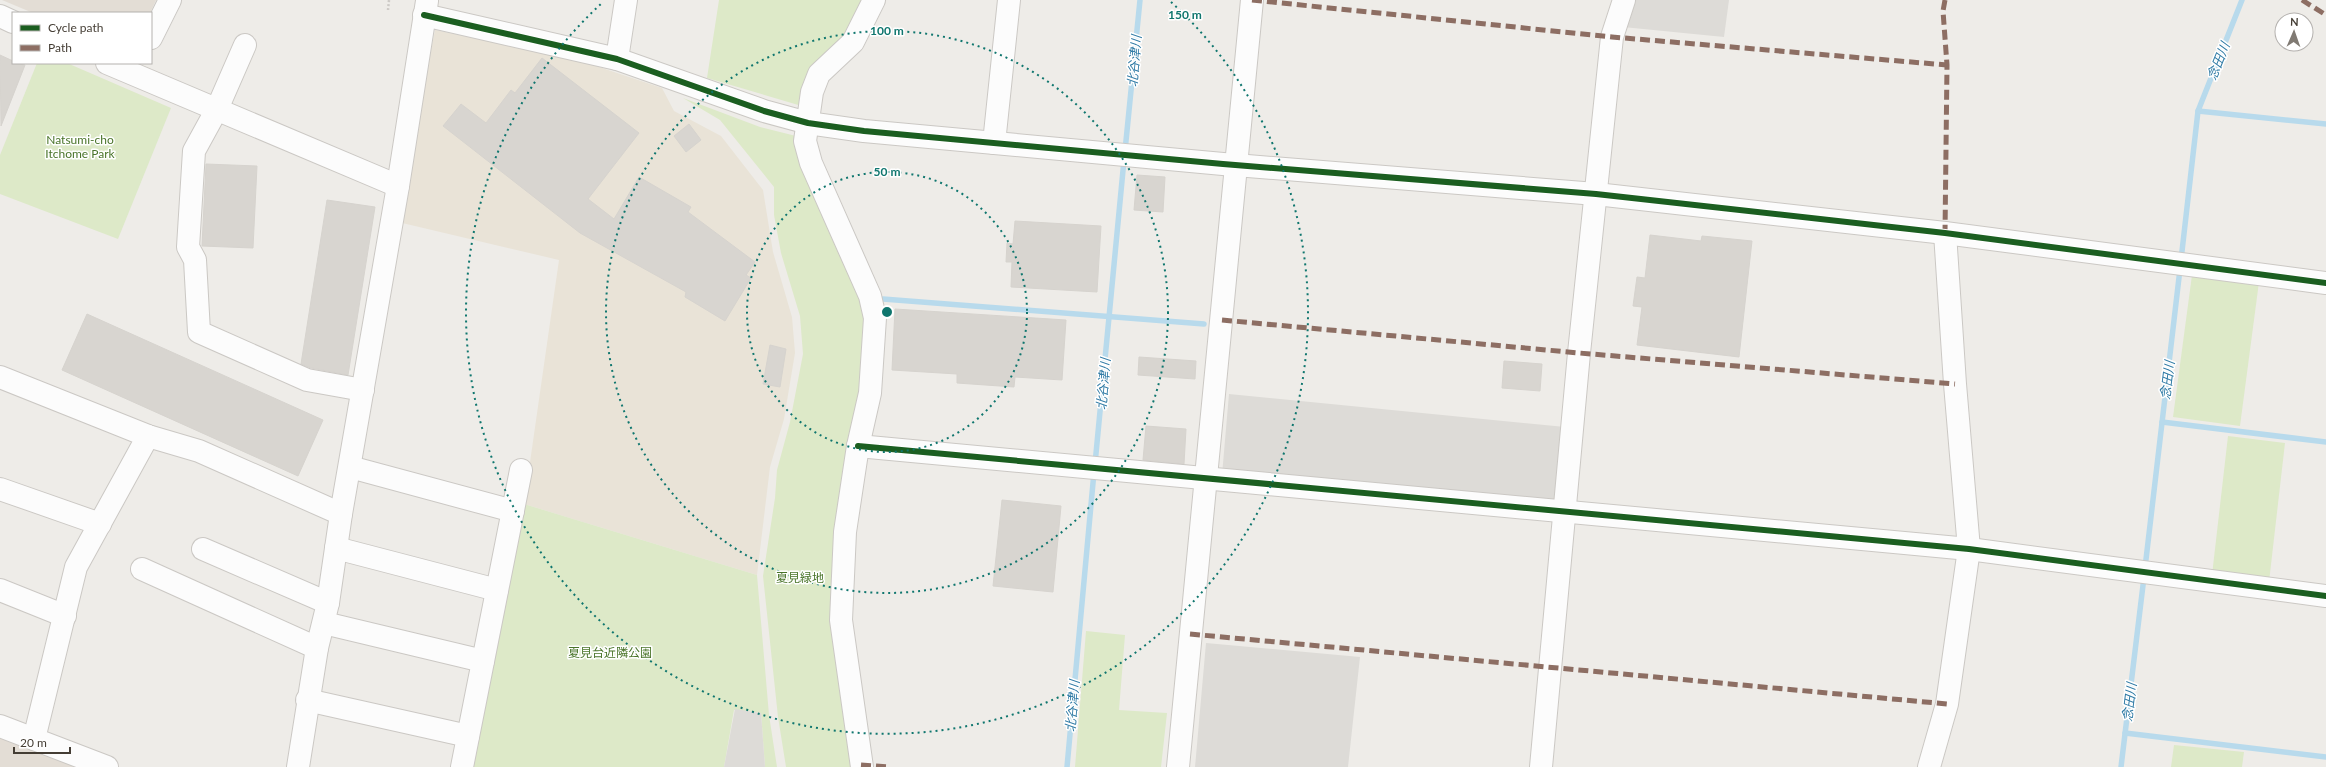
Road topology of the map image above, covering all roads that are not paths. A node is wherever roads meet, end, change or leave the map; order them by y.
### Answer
1 (170, 0) edge
2 (626, 0) edge
3 (874, 0) edge
4 (1009, 0) edge
5 (1252, 0) edge
6 (1624, 0) edge
7 (426, 7) edge
8 (0, 16) edge
9 (12, 22) edge
10 (152, 36) edge
11 (245, 45) dead end
12 (617, 59) junction
13 (112, 64) edge
14 (135, 69) edge
15 (216, 110) junction
16 (808, 123) junction
17 (994, 143) junction
18 (1236, 165) junction
19 (398, 186) junction
20 (1596, 194) junction
21 (1946, 232) junction
22 (2326, 283) edge
23 (0, 377) edge
24 (363, 390) junction
25 (148, 436) junction
26 (858, 446) junction
27 (350, 467) junction
28 (522, 470) dead end
29 (1206, 478) junction
30 (0, 489) edge
31 (1565, 510) junction
32 (513, 511) junction
33 (342, 514) junction
34 (100, 524) junction
35 (336, 548) junction
36 (203, 549) dead end
37 (1969, 549) junction
38 (142, 569) dead end
39 (0, 590) edge
40 (497, 590) junction
41 (2326, 596) edge
42 (326, 613) junction
43 (65, 616) junction
44 (317, 648) junction
45 (483, 661) junction
46 (308, 700) junction
47 (0, 726) edge
48 (468, 736) junction
49 (34, 739) junction
50 (107, 767) edge
51 (298, 767) edge
52 (462, 767) edge
53 (862, 767) edge
54 (1178, 767) edge
55 (1541, 767) edge
56 (1929, 767) edge

1 - 10 street
2 - 12 street
3 - 16 street
4 - 17 street
5 - 18 street
6 - 20 street
7 - 12 street
7 - 19 street
8 - 9 street
11 - 15 street
12 - 16 street
13 - 14 street
14 - 15 street
15 - 19 street
15 - 24 street
16 - 17 street
16 - 26 street
17 - 18 street
18 - 20 street
18 - 29 street
19 - 24 street
20 - 21 street
20 - 31 street
21 - 22 street
21 - 37 street
23 - 25 street
24 - 27 street
25 - 33 street
25 - 34 street
26 - 29 street
26 - 53 street
27 - 32 street
27 - 33 street
28 - 32 street
29 - 31 street
29 - 54 street
30 - 34 street
31 - 37 street
31 - 55 street
32 - 40 street
33 - 35 street
34 - 43 street
35 - 40 street
35 - 42 street
36 - 42 street
37 - 41 street
37 - 56 street
38 - 44 street
39 - 43 street
40 - 45 street
42 - 44 street
42 - 45 street
43 - 49 street
44 - 46 street
45 - 48 street
46 - 48 street
46 - 51 street
47 - 49 street
48 - 52 street
49 - 50 street

